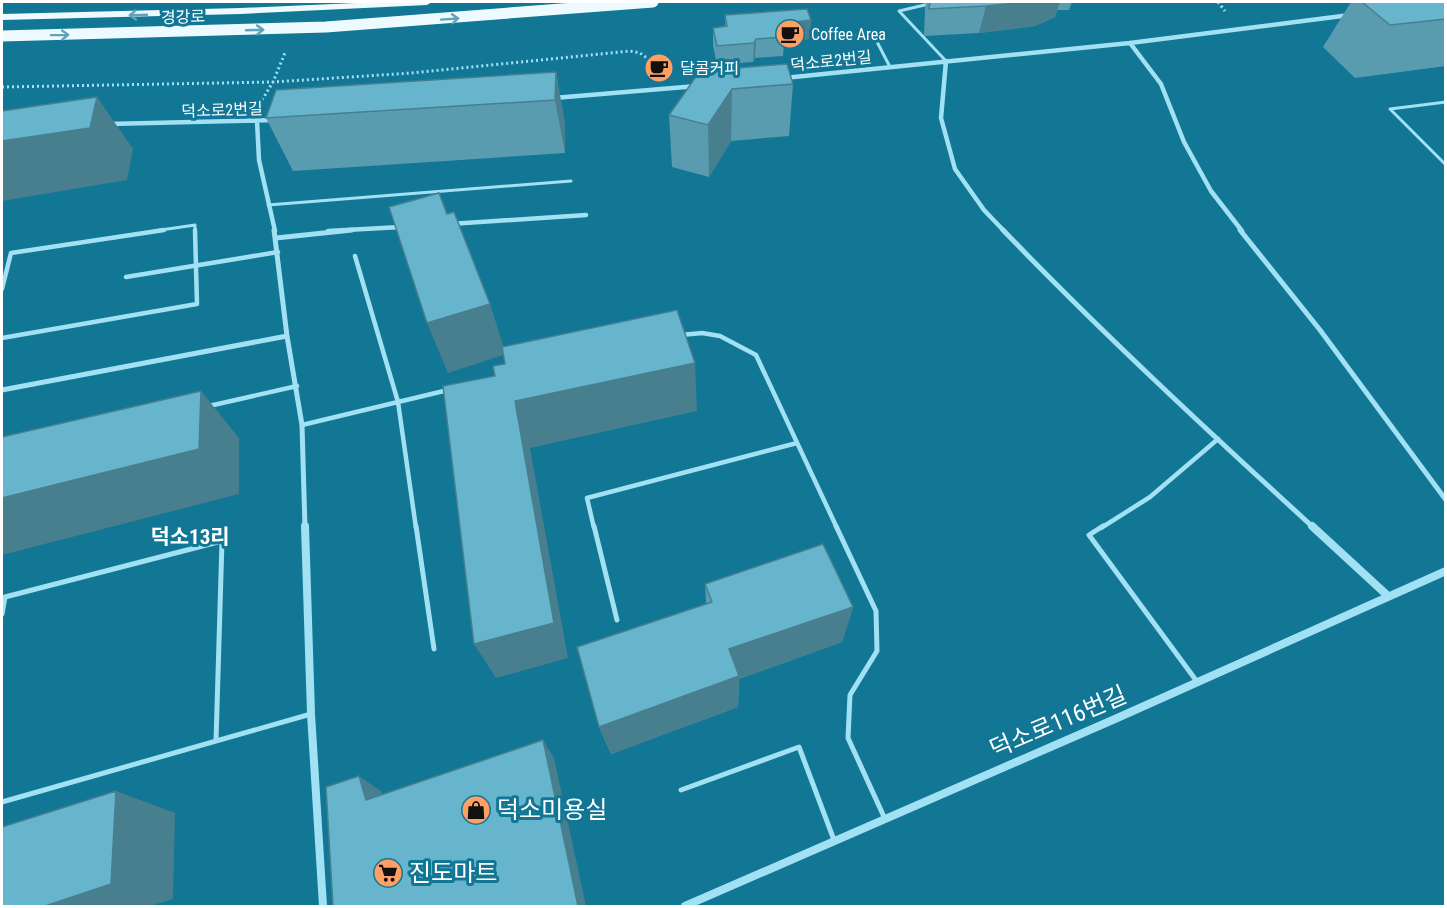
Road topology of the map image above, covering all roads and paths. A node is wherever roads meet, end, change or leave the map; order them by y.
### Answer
1 (427, 2) edge
2 (653, 2) edge
3 (930, 4) edge
4 (1355, 14) dead end
5 (2, 17) edge
6 (2, 36) edge
7 (844, 36) dead end
8 (1130, 43) junction
9 (286, 50) dead end
10 (946, 61) junction
11 (890, 67) junction
12 (648, 75) dead end
13 (777, 78) edge
14 (273, 82) junction
15 (698, 86) edge
16 (2, 87) edge
17 (543, 99) edge
18 (1446, 102) edge
19 (281, 119) edge
20 (245, 121) junction
21 (257, 121) junction
22 (106, 124) dead end
23 (1446, 165) edge
24 (571, 181) dead end
25 (268, 205) junction
26 (586, 215) dead end
27 (446, 224) edge
28 (411, 226) edge
29 (276, 238) junction
30 (278, 252) junction
31 (355, 256) dead end
32 (197, 265) junction
33 (126, 277) dead end
34 (2, 289) edge
35 (286, 336) junction
36 (675, 337) edge
37 (2, 338) edge
38 (297, 386) junction
39 (455, 388) edge
40 (2, 390) edge
41 (398, 402) junction
42 (203, 407) edge
43 (302, 425) junction
44 (1218, 439) junction
45 (797, 443) junction
46 (1446, 500) edge
47 (1446, 571) edge
48 (1388, 596) junction
49 (2, 614) edge
50 (616, 620) dead end
51 (434, 649) dead end
52 (1198, 683) junction
53 (311, 714) junction
54 (216, 741) junction
55 (681, 790) dead end
56 (2, 802) edge
57 (885, 819) junction
58 (834, 840) junction
59 (323, 906) edge
60 (685, 906) edge

1 -> 5 main road, 경강로
6 -> 2 main road, 경강로, bridge
3 - 10 lane
4 - 8 street, 덕소로2번길
7 - 11 lane
8 - 10 street, 덕소로2번길
8 - 46 street
9 - 14 path
10 - 11 street, 덕소로2번길
10 - 44 street
11 - 13 street, 덕소로2번길
12 - 14 path
14 - 16 path
14 - 20 path
15 - 17 street
18 - 23 lane
19 - 21 street, 덕소로2번길
20 - 21 street, 덕소로2번길
20 - 22 street, 덕소로2번길
21 - 25 street
24 - 25 lane
25 - 29 street
26 - 27 street
28 - 29 street
29 - 30 street
30 - 32 lane
30 - 35 street
31 - 41 lane
32 - 33 lane
32 - 34 lane
32 - 37 lane
35 - 38 street
35 - 40 street
36 - 45 lane
38 - 42 lane
38 - 43 street
39 - 41 lane
41 - 43 lane
41 - 51 lane
43 - 53 street
44 - 48 street
44 - 52 lane
45 - 50 lane
45 - 57 lane
47 - 48 street, 덕소로116번길
48 - 52 street, 덕소로116번길
49 - 54 lane
52 - 57 street, 덕소로116번길
53 - 54 lane
53 - 59 street
54 - 56 lane
55 - 58 lane
57 - 58 street, 덕소로116번길
58 - 60 street, 덕소로116번길

